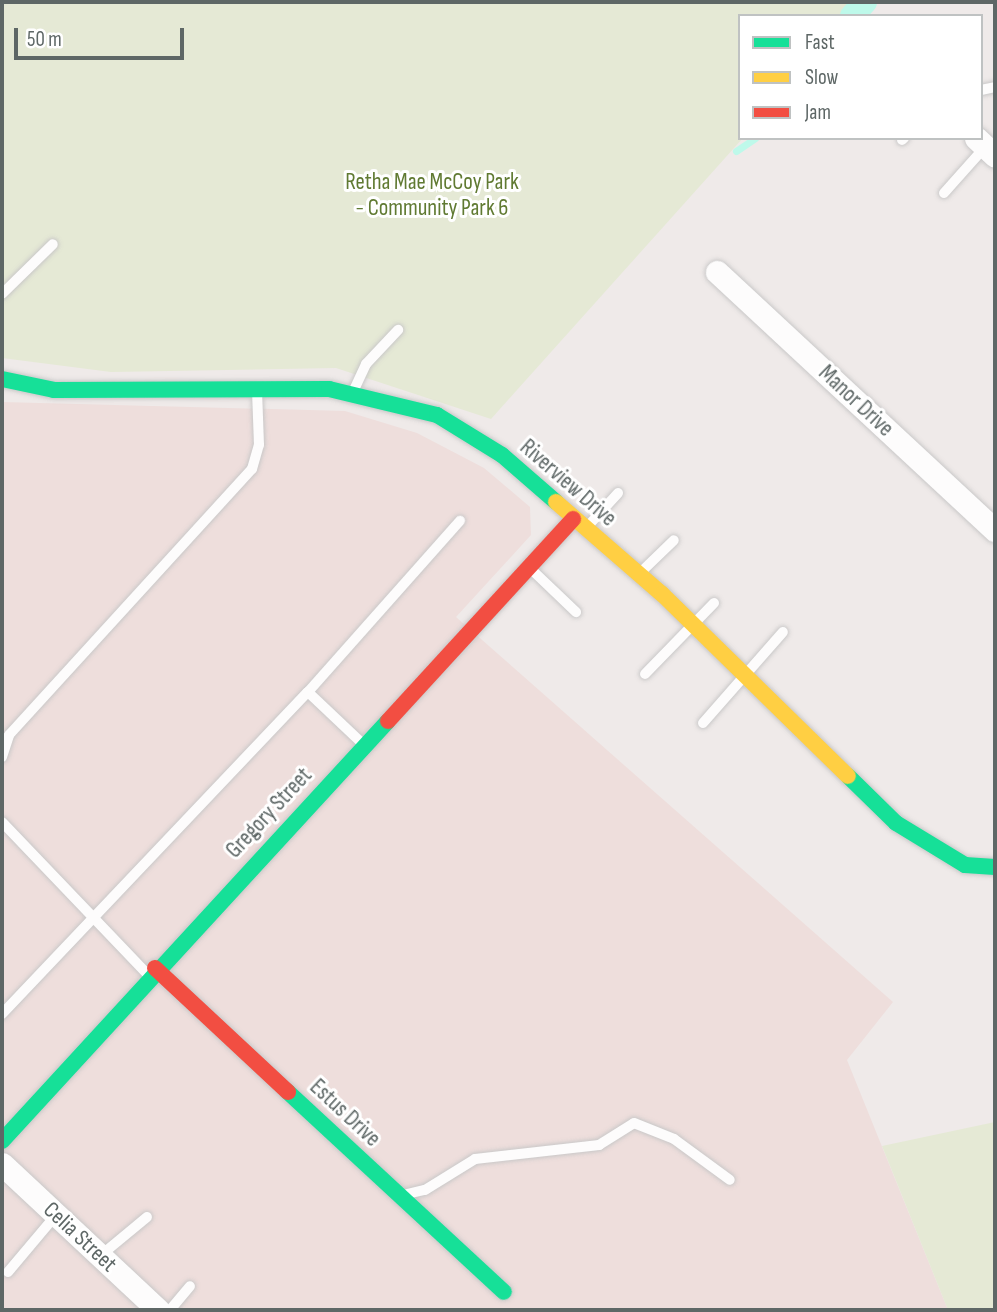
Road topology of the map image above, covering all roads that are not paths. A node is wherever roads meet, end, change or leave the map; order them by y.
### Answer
1 (988, 147) edge
2 (944, 193) dead end
3 (53, 244) dead end
4 (717, 272) dead end
5 (2, 293) edge
6 (398, 330) dead end
7 (2, 379) edge
8 (257, 388) junction
9 (352, 395) junction
10 (618, 493) dead end
11 (460, 521) dead end
12 (579, 524) junction
13 (995, 530) edge
14 (674, 540) dead end
15 (529, 567) junction
16 (638, 575) junction
17 (714, 603) dead end
18 (576, 612) dead end
19 (692, 624) junction
20 (783, 632) dead end
21 (645, 674) dead end
22 (744, 675) junction
23 (307, 692) junction
24 (703, 723) dead end
25 (364, 746) junction
26 (2, 757) edge
27 (2, 822) edge
28 (995, 867) edge
29 (91, 916) junction
30 (152, 972) junction
31 (2, 1014) edge
32 (2, 1141) edge
33 (2, 1164) edge
34 (730, 1180) dead end
35 (401, 1195) junction
36 (56, 1214) junction
37 (148, 1217) dead end
38 (100, 1256) junction
39 (8, 1272) dead end
40 (190, 1286) dead end
41 (504, 1292) dead end
42 (158, 1310) edge
43 (170, 1310) edge

1 - 2 lane
3 - 5 lane
4 - 13 street, Manor Drive
6 - 9 lane
7 - 8 street, Riverview Drive
8 - 9 street, Riverview Drive
8 - 26 lane
9 - 12 street, Riverview Drive
10 - 12 lane
11 - 23 lane
12 - 15 street, Gregory Street
12 - 16 street, Riverview Drive
14 - 16 lane
15 - 18 lane
15 - 25 street, Gregory Street
16 - 19 street, Riverview Drive
17 - 19 lane
19 - 21 lane
19 - 22 street, Riverview Drive
20 - 22 lane
22 - 24 lane
22 - 28 street, Riverview Drive
23 - 25 lane
23 - 29 lane
25 - 30 street, Gregory Street
27 - 29 lane
29 - 30 lane
29 - 31 lane
30 - 32 street, Gregory Street
30 - 35 street, Estus Drive
33 - 36 street, Celia Street
34 - 35 lane
35 - 41 street, Estus Drive
36 - 38 street, Celia Street
36 - 39 lane
37 - 38 lane
38 - 42 street, Celia Street
40 - 43 lane

